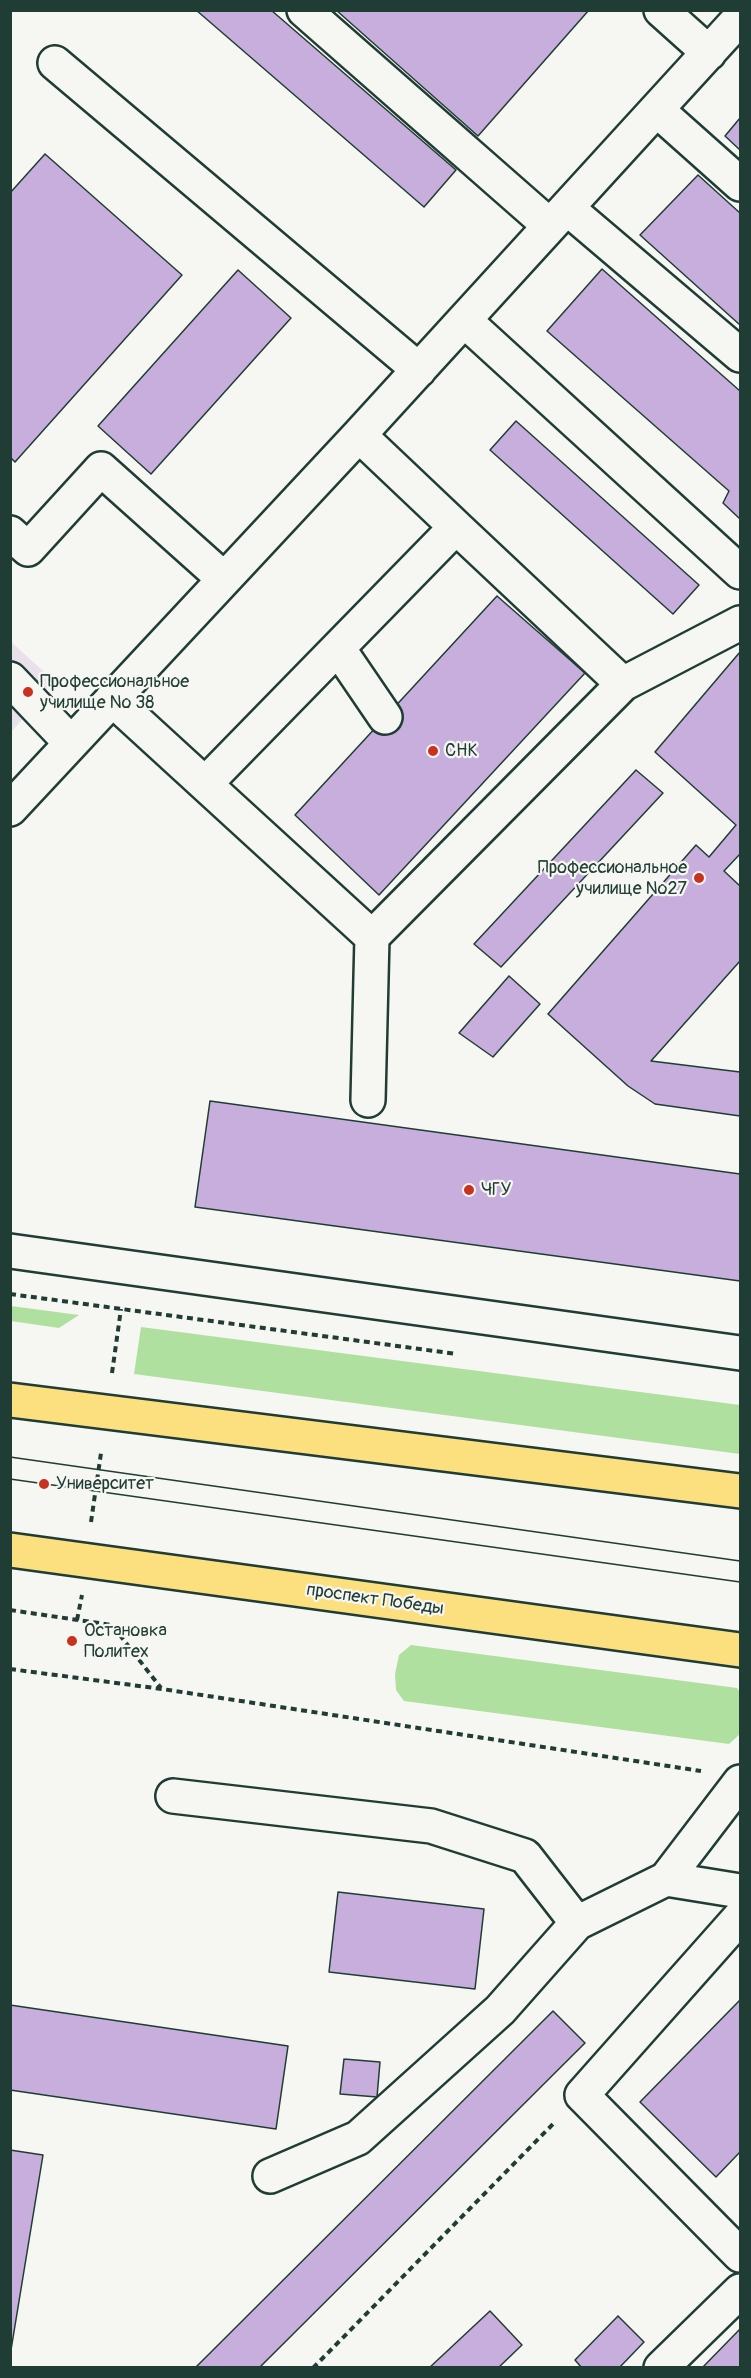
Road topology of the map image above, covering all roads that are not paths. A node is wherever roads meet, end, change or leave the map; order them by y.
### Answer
1 (304, 10) edge
2 (661, 10) edge
3 (741, 18) edge
4 (709, 53) junction
5 (55, 63) dead end
6 (657, 110) junction
7 (741, 184) edge
8 (559, 217) junction
9 (464, 321) junction
10 (741, 356) edge
11 (419, 370) junction
12 (359, 435) junction
13 (456, 527) junction
14 (10, 533) edge
15 (741, 572) edge
16 (224, 579) junction
17 (741, 623) edge
18 (338, 648) junction
19 (10, 680) edge
20 (622, 684) junction
21 (112, 699) junction
22 (385, 717) dead end
23 (71, 743) junction
24 (206, 783) junction
25 (10, 809) edge
26 (372, 937) junction
27 (368, 1100) dead end
28 (10, 1251) edge
29 (741, 1353) edge
30 (10, 1400) edge
31 (741, 1491) edge
32 (10, 1550) edge
33 (741, 1650) edge
34 (741, 1782) edge
35 (173, 1796) dead end
36 (666, 1879) junction
37 (741, 1891) edge
38 (741, 1917) edge
39 (577, 1923) junction
40 (270, 2176) dead end
41 (741, 2255) edge
42 (741, 2290) edge
43 (661, 2367) edge

1 - 8 street
2 - 4 street
3 - 4 street
4 - 6 street
5 - 11 street
6 - 7 street
6 - 8 street
8 - 9 street
8 - 10 street
9 - 11 street
9 - 15 street
11 - 12 street
12 - 13 street
12 - 16 street
13 - 18 street
13 - 20 street
14 - 16 street
16 - 21 street
17 - 20 street
18 - 22 street
18 - 24 street
19 - 23 street
20 - 26 street
21 - 23 street
21 - 24 street
23 - 25 street
24 - 26 street
26 - 27 street
28 - 29 street
30 - 31 main road
32 - 33 main road, проспект Победы
34 - 36 street
35 - 39 street
36 - 37 street
36 - 39 street
38 - 41 street
39 - 40 street
42 - 43 street

